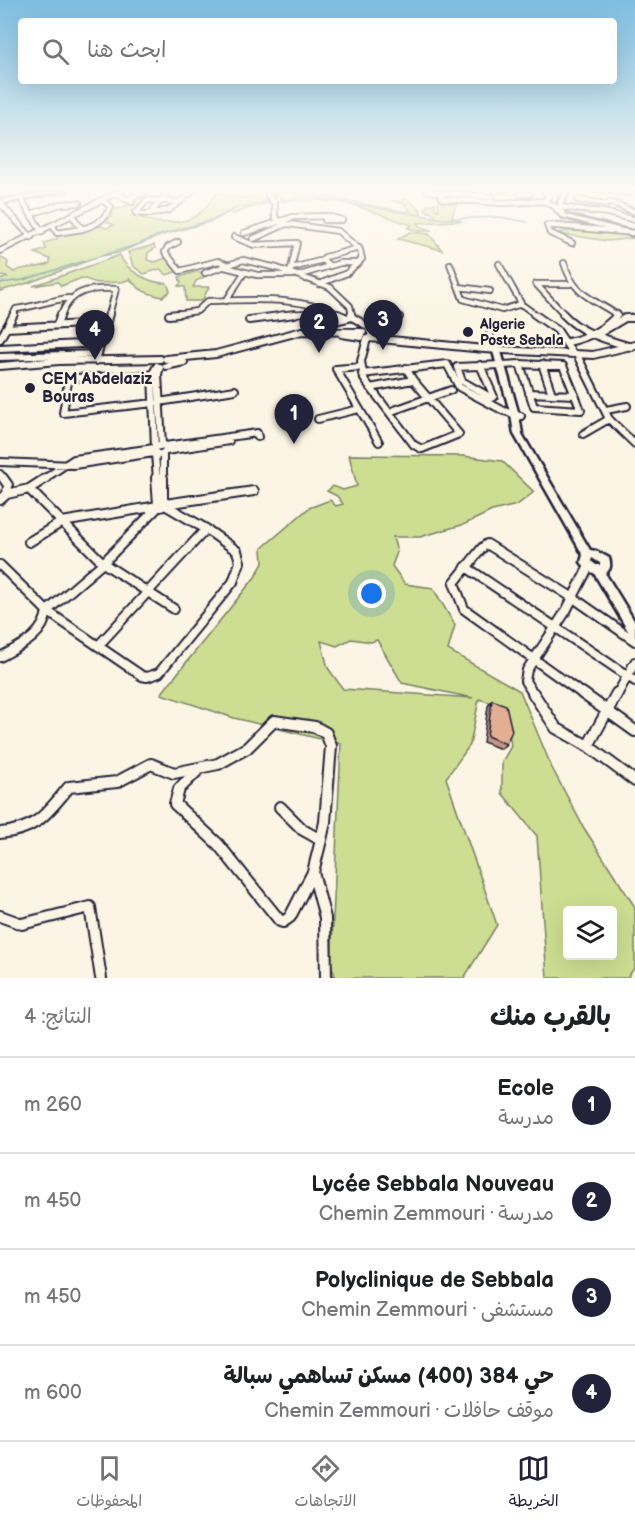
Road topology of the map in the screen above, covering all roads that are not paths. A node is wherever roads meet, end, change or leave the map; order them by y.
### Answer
1 (34, 236) edge
2 (260, 236) edge
3 (344, 236) edge
4 (556, 236) edge
5 (31, 237) joint
6 (234, 237) dead end
7 (253, 239) dead end
8 (178, 242) dead end
9 (572, 243) dead end
10 (359, 248) junction
11 (0, 250) edge
12 (323, 260) junction
13 (359, 263) junction
14 (564, 263) dead end
15 (450, 264) dead end
16 (499, 264) dead end
17 (226, 266) junction
18 (330, 266) junction
19 (292, 272) junction
20 (205, 273) dead end
21 (244, 273) junction
22 (319, 283) junction
23 (570, 284) junction
24 (459, 287) junction
25 (490, 291) dead end
26 (69, 298) junction
27 (226, 301) junction
28 (522, 305) junction
29 (169, 315) dead end
30 (349, 317) junction
31 (399, 317) dead end
32 (635, 318) edge
33 (249, 320) dead end
34 (332, 321) junction
35 (105, 323) junction
36 (57, 325) junction
37 (492, 325) dead end
38 (6, 328) junction
39 (302, 331) junction
40 (593, 334) junction
41 (367, 335) junction
42 (0, 339) edge
43 (568, 342) junction
44 (101, 343) junction
45 (633, 346) edge
46 (0, 348) edge
47 (495, 348) junction
48 (575, 355) junction
49 (0, 357) edge
50 (97, 357) junction
51 (501, 363) junction
52 (520, 363) junction
53 (161, 364) junction
54 (480, 364) junction
55 (542, 364) junction
56 (406, 368) junction
57 (0, 369) edge
58 (361, 370) junction
59 (152, 375) junction
60 (413, 380) junction
61 (370, 388) junction
62 (235, 390) dead end
63 (451, 390) dead end
64 (529, 393) junction
65 (552, 394) junction
66 (575, 395) junction
67 (428, 398) junction
68 (157, 402) junction
69 (627, 406) dead end
70 (359, 409) junction
71 (606, 411) junction
72 (389, 412) junction
73 (518, 416) junction
74 (609, 418) junction
75 (318, 419) dead end
76 (583, 434) dead end
77 (379, 442) dead end
78 (635, 444) edge
79 (159, 450) junction
80 (0, 462) edge
81 (46, 463) junction
82 (68, 463) junction
83 (0, 474) edge
84 (49, 476) junction
85 (28, 489) junction
86 (254, 491) dead end
87 (7, 494) junction
88 (0, 500) edge
89 (162, 504) junction
90 (62, 522) junction
91 (206, 529) junction
92 (29, 543) dead end
93 (103, 563) junction
94 (594, 563) junction
95 (0, 565) edge
96 (466, 567) junction
97 (148, 592) junction
98 (575, 599) junction
99 (174, 609) dead end
100 (47, 611) junction
101 (635, 626) edge
102 (556, 629) junction
103 (635, 632) edge
104 (635, 641) edge
105 (98, 646) junction
106 (0, 657) edge
107 (534, 658) junction
108 (635, 662) edge
109 (631, 678) edge
110 (608, 712) junction
111 (635, 731) edge
112 (588, 746) junction
113 (200, 768) junction
114 (635, 781) edge
115 (279, 807) dead end
116 (0, 833) edge
117 (321, 840) junction
118 (313, 872) junction
119 (0, 916) edge
120 (101, 978) edge
121 (326, 978) edge

1 - 5 street
2 - 7 street
3 - 10 street
4 - 9 street
5 - 11 street
6 - 19 street
8 - 17 street
10 - 12 street
10 - 13 street
12 - 18 street
12 - 19 street
13 - 18 street
13 - 22 street
14 - 23 street
15 - 24 street
16 - 28 street
17 - 19 street
17 - 20 street
17 - 21 street
18 - 22 street
19 - 21 street
19 - 22 street
21 - 27 street
22 - 30 street
23 - 40 street
23 - 40 street
24 - 25 street
24 - 28 street
26 - 35 street
26 - 36 street
26 - 38 street
27 - 29 street
27 - 30 street
28 - 43 street
30 - 34 street
30 - 41 street
31 - 41 street
32 - 40 street
33 - 34 street
34 - 39 street
35 - 36 street
35 - 44 street
36 - 38 street
37 - 47 street
38 - 42 street
39 - 41 street
39 - 53 street
40 - 43 street
40 - 45 street
41 - 47 street
41 - 53 street
41 - 58 street
43 - 48 street
44 - 46 street
44 - 50 street
45 - 48 street
47 - 48 street
47 - 51 main road
48 - 71 street
49 - 50 street
50 - 53 street
50 - 57 street
51 - 52 street
51 - 54 street
51 - 73 main road
52 - 55 street
52 - 64 street
53 - 57 street
53 - 59 street
53 - 68 street
54 - 54 street
55 - 65 street
55 - 66 street
56 - 58 street
56 - 60 street
56 - 73 street
58 - 61 street
58 - 70 street
59 - 68 street
59 - 68 street
60 - 61 street
60 - 67 street
61 - 72 street
62 - 68 street
63 - 67 street
64 - 65 street
64 - 66 street
65 - 66 street
67 - 72 street
67 - 72 street
68 - 79 street
69 - 71 street
70 - 75 street
70 - 77 street
71 - 74 street
73 - 94 main road
74 - 76 street
74 - 78 street
79 - 79 street
79 - 82 street
79 - 89 street
80 - 81 street
81 - 82 street
81 - 84 street
82 - 84 street
83 - 87 street
84 - 85 street
85 - 87 street
85 - 90 street
86 - 89 street
87 - 88 street
89 - 90 street
89 - 91 street
89 - 93 street
90 - 92 street
90 - 93 street
91 - 97 street
91 - 105 street
93 - 97 street
93 - 100 street
94 - 98 street
94 - 101 main road
94 - 103 main road
95 - 100 street
96 - 98 street
96 - 102 street
96 - 107 street
97 - 99 street
97 - 105 street
98 - 102 street
98 - 104 street
100 - 105 street
100 - 106 street
102 - 107 street
102 - 109 street
107 - 110 street
107 - 112 street
108 - 109 street
109 - 110 street
110 - 111 street
110 - 112 street
112 - 114 street
113 - 116 street
113 - 117 street
113 - 118 street
115 - 117 street
117 - 118 street
118 - 121 street
119 - 120 street

